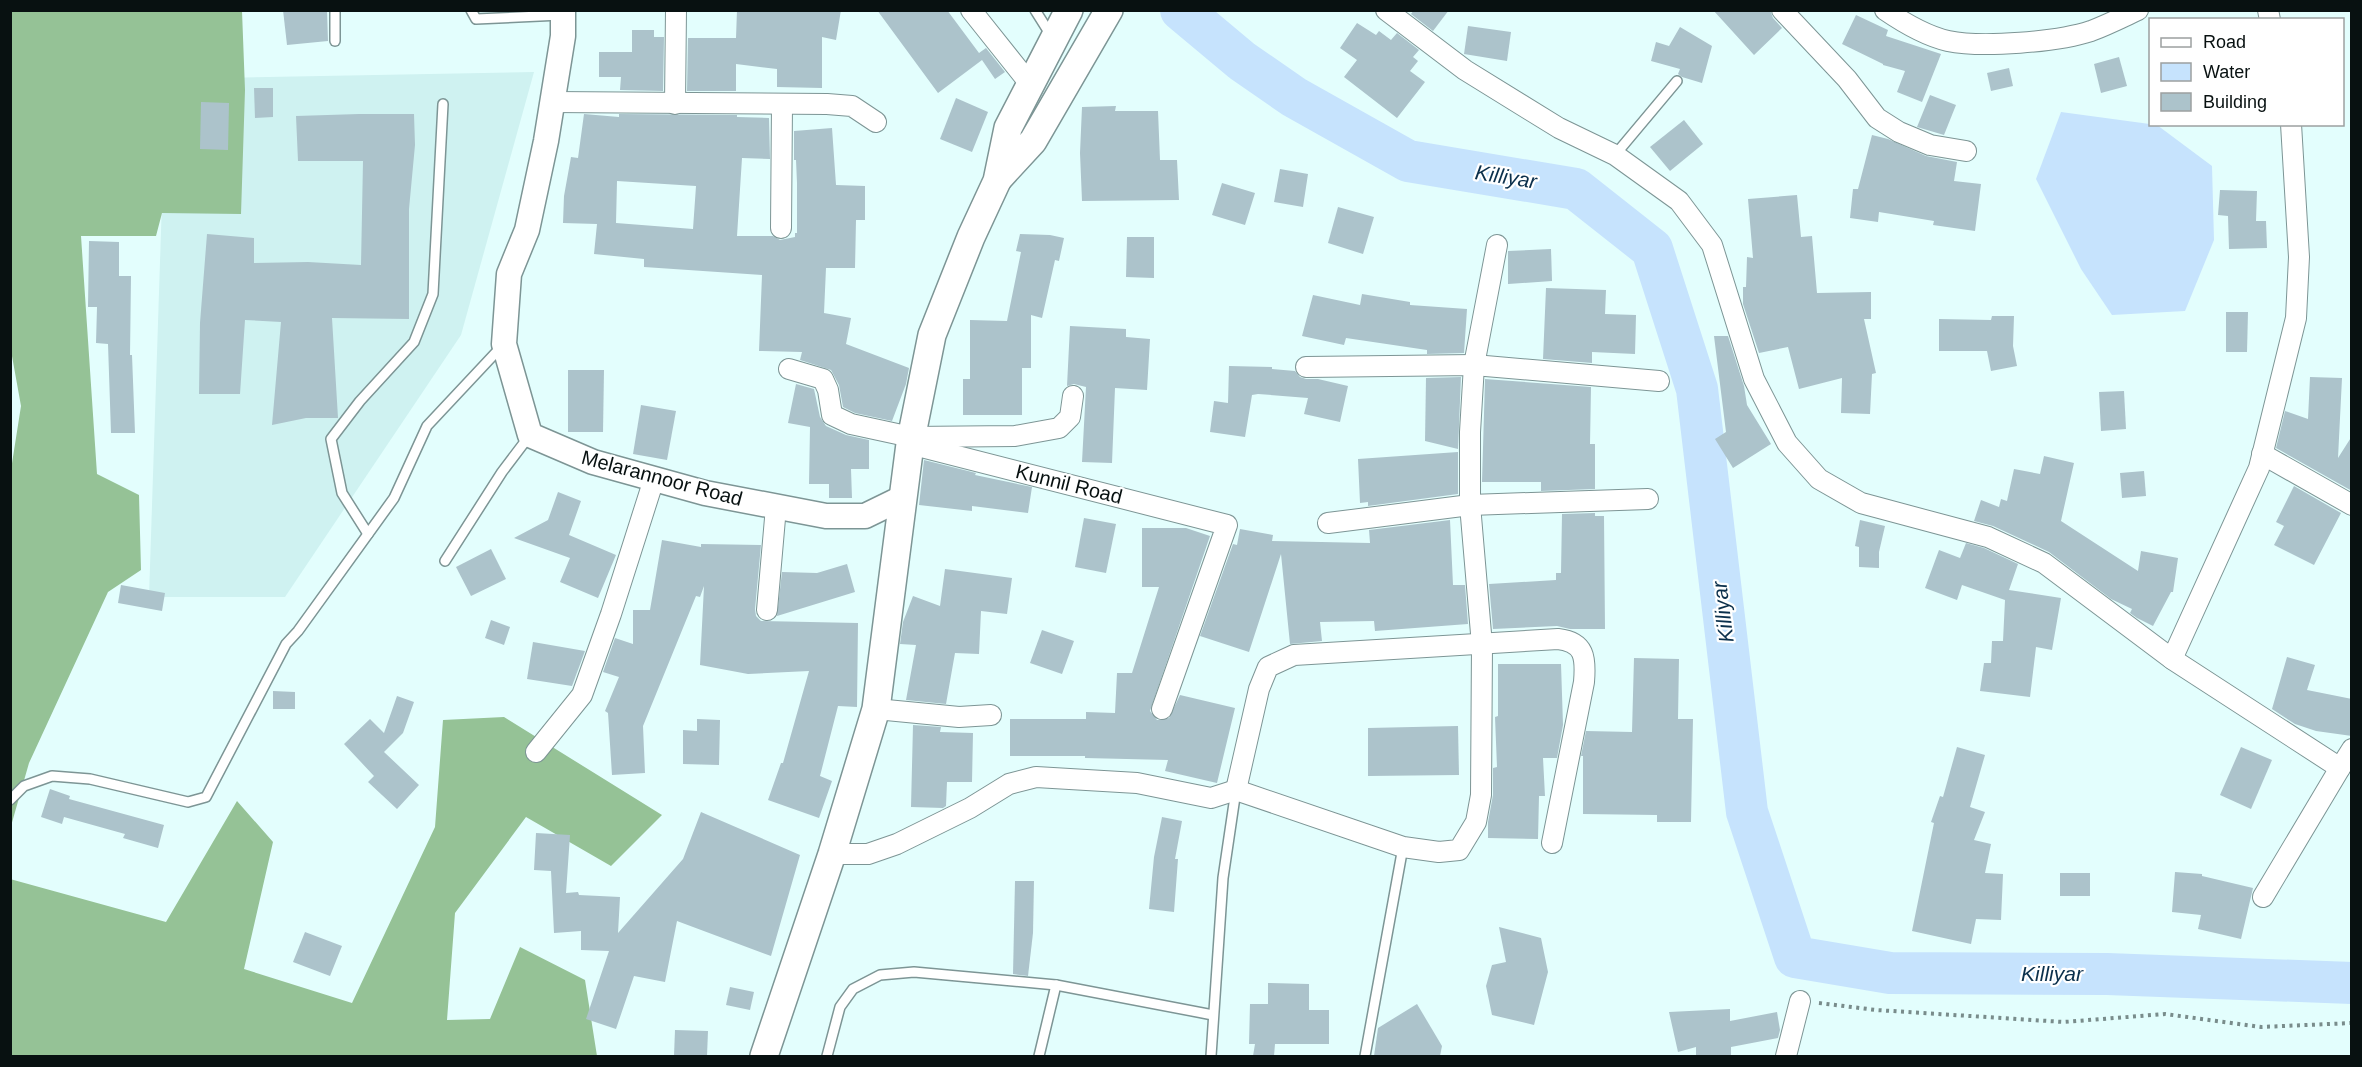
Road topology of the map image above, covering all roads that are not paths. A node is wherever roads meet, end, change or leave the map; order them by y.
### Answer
1 (335, 10) edge
2 (471, 10) edge
3 (676, 10) edge
4 (971, 10) edge
5 (1035, 10) edge
6 (1109, 10) edge
7 (1386, 10) edge
8 (1782, 10) edge
9 (1885, 10) edge
10 (2138, 10) edge
11 (563, 13) edge
12 (1061, 25) edge
13 (335, 41) dead end
14 (1677, 81) dead end
15 (1030, 84) junction
16 (552, 102) junction
17 (443, 104) dead end
18 (675, 104) junction
19 (782, 104) junction
20 (876, 122) dead end
21 (2290, 126) edge
22 (1966, 151) dead end
23 (1615, 155) junction
24 (997, 181) junction
25 (781, 228) dead end
26 (1497, 245) dead end
27 (504, 344) junction
28 (1474, 365) junction
29 (1306, 367) dead end
30 (789, 369) dead end
31 (1659, 381) dead end
32 (1073, 396) dead end
33 (530, 435) junction
34 (911, 441) junction
35 (2262, 454) junction
36 (654, 479) junction
37 (904, 497) junction
38 (1648, 499) dead end
39 (2352, 505) edge
40 (1470, 506) junction
41 (776, 507) junction
42 (1328, 523) dead end
43 (368, 534) junction
44 (445, 561) dead end
45 (767, 610) dead end
46 (1482, 645) junction
47 (2172, 659) junction
48 (876, 709) junction
49 (1162, 710) dead end
50 (991, 715) dead end
51 (2352, 749) edge
52 (536, 752) dead end
53 (2340, 768) junction
54 (1236, 789) junction
55 (10, 800) edge
56 (1552, 843) dead end
57 (1403, 847) junction
58 (832, 854) junction
59 (2263, 897) dead end
60 (1056, 985) junction
61 (1800, 1000) road end
62 (1213, 1015) junction
63 (764, 1056) edge
64 (826, 1056) edge
65 (1039, 1056) edge
66 (1211, 1056) edge
67 (1365, 1056) edge
68 (1786, 1056) edge

1 - 13 lane
2 - 11 lane
3 - 18 street
4 - 15 street
5 - 12 lane
6 - 24 main road
7 - 23 street
8 - 22 street
9 - 10 street
11 - 16 street
12 - 15 main road
14 - 23 lane
15 - 24 main road
16 - 18 street
16 - 27 street
17 - 43 lane
18 - 19 street
19 - 20 street
19 - 25 street
21 - 35 street
23 - 47 street
24 - 34 main road
26 - 28 street
27 - 33 street
27 - 43 lane
28 - 29 street
28 - 31 street
28 - 40 street
30 - 34 street
32 - 34 street
33 - 36 street, Melarannoor Road
33 - 44 lane
34 - 37 main road
34 - 49 street, Kunnil Road
35 - 39 street
35 - 47 street
36 - 41 street, Melarannoor Road
36 - 52 street
37 - 41 street, Melarannoor Road
37 - 48 main road
38 - 40 street
40 - 42 street
40 - 46 street
41 - 45 street
43 - 55 lane
46 - 54 street
46 - 56 street
46 - 57 street
47 - 53 street
48 - 50 street
48 - 58 main road
51 - 53 street
53 - 59 street
54 - 57 street
54 - 58 street
54 - 62 lane
57 - 67 lane
58 - 63 main road
60 - 62 lane
60 - 64 lane
60 - 65 lane
61 - 68 street
62 - 66 lane

